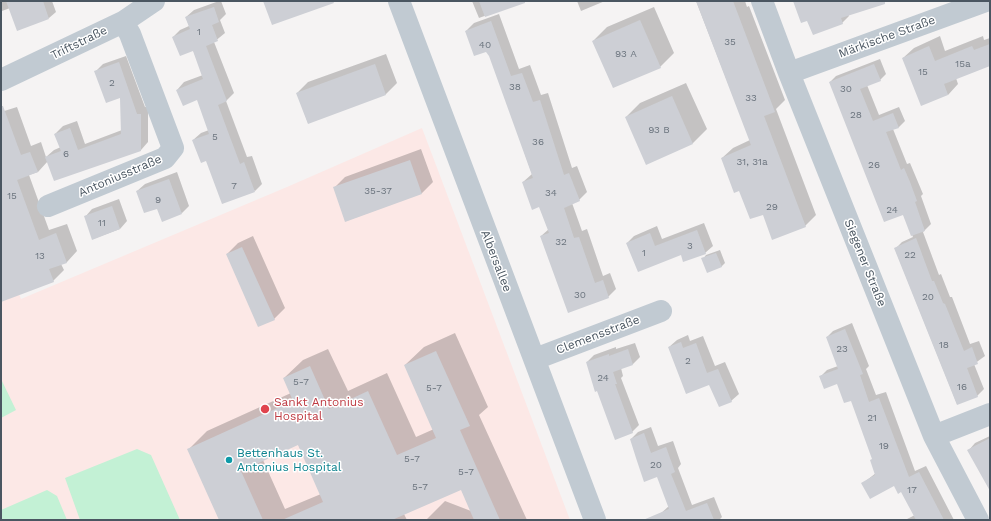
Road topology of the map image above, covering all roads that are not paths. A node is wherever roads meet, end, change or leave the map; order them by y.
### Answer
1 (154, 1) edge
2 (399, 1) edge
3 (762, 1) edge
4 (986, 1) edge
5 (122, 22) junction
6 (789, 73) junction
7 (1, 80) edge
8 (48, 206) dead end
9 (661, 311) dead end
10 (534, 359) junction
11 (990, 414) edge
12 (934, 436) junction
13 (595, 520) edge
14 (978, 520) edge

1 - 5 street, Triftstraße
2 - 10 street, Albersallee
3 - 6 street, Siegener Straße
4 - 6 street, Märkische Straße
5 - 7 street, Triftstraße
5 - 8 street, Antoniusstraße
6 - 12 street, Siegener Straße
9 - 10 street, Clemensstraße
10 - 13 street, Albersallee
11 - 12 street
12 - 14 street, Siegener Straße

